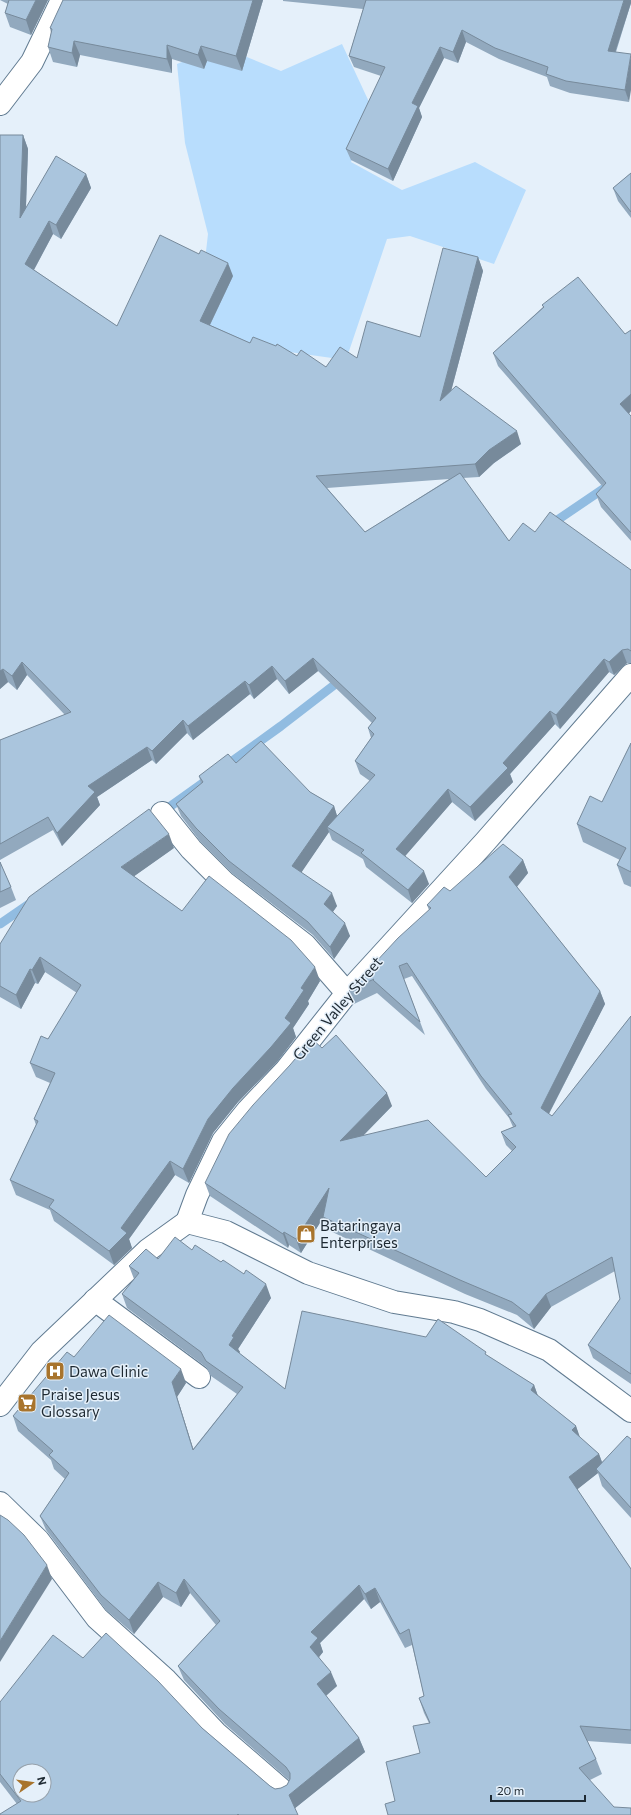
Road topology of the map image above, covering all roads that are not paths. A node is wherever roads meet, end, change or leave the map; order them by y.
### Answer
1 (62, 0) edge
2 (0, 104) edge
3 (631, 675) edge
4 (162, 813) dead end
5 (347, 993) junction
6 (187, 1222) junction
7 (95, 1300) junction
8 (199, 1377) dead end
9 (0, 1405) edge
10 (631, 1411) edge
11 (0, 1503) edge
12 (283, 1791) edge

1 - 2 street
3 - 5 street, Green Valley Street
4 - 5 street
5 - 6 street, Green Valley Street
6 - 7 street
6 - 10 street
7 - 8 street
7 - 9 street
11 - 12 street

